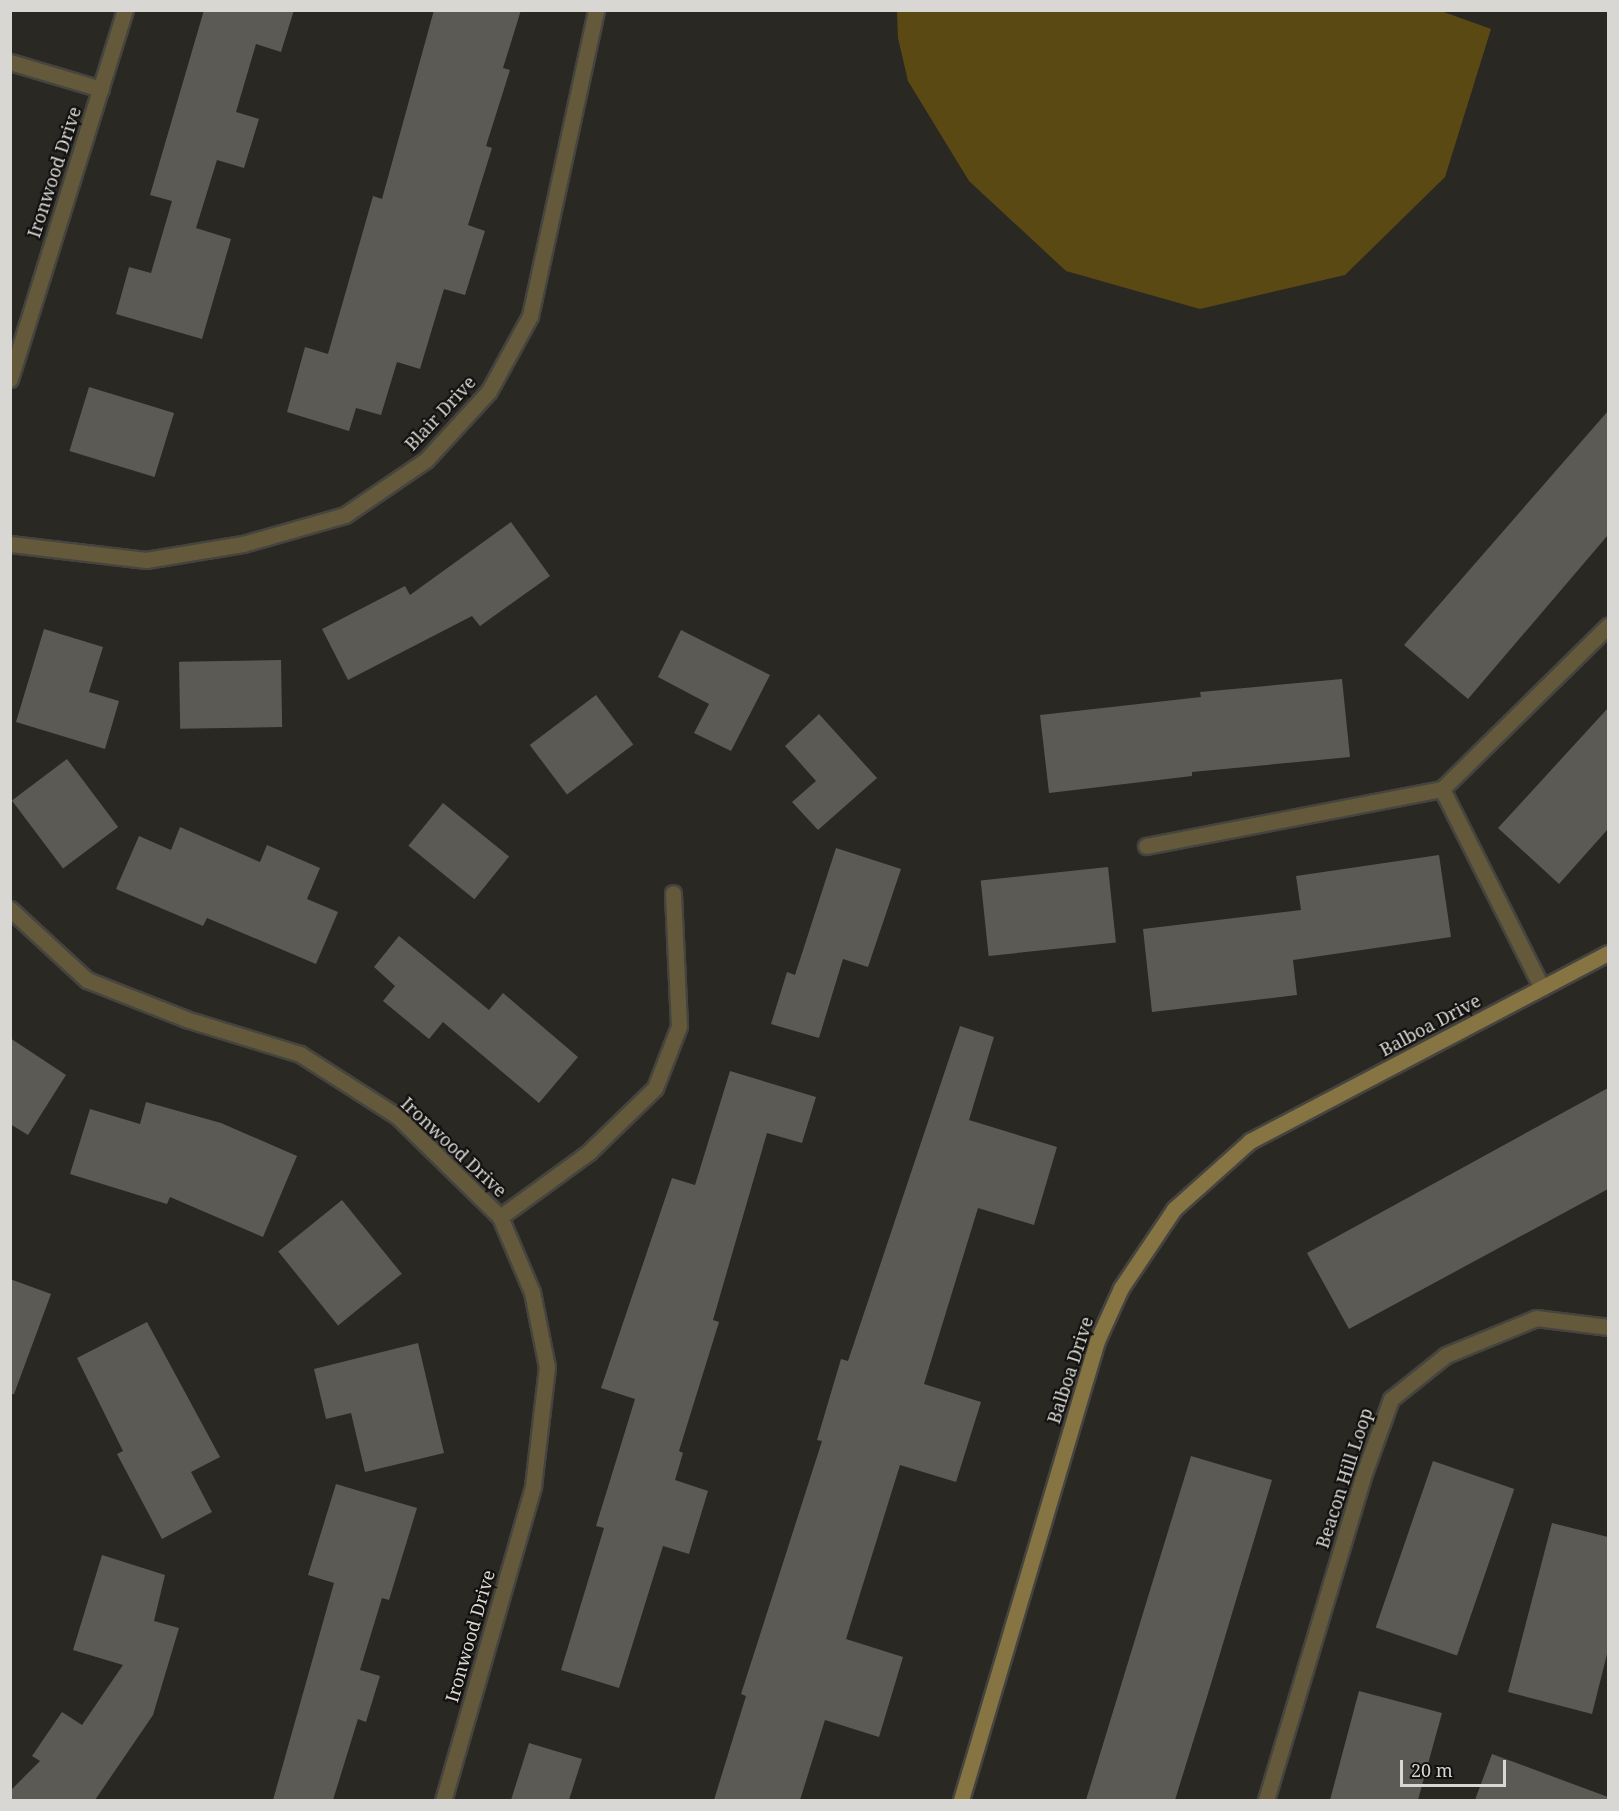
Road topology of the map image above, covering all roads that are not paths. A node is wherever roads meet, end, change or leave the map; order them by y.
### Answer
1 (125, 10) edge
2 (596, 10) edge
3 (10, 62) edge
4 (101, 89) junction
5 (10, 380) edge
6 (10, 544) edge
7 (1608, 626) edge
8 (1442, 789) junction
9 (1146, 846) dead end
10 (673, 893) dead end
11 (10, 909) edge
12 (1608, 953) edge
13 (1542, 988) junction
14 (500, 1217) junction
15 (1608, 1327) edge
16 (443, 1800) edge
17 (962, 1800) edge
18 (1266, 1800) edge

1 - 4 street, Ironwood Drive
2 - 6 street, Blair Drive
3 - 4 street
4 - 5 street, Ironwood Drive
7 - 8 street
8 - 9 street
8 - 13 street
10 - 14 street
11 - 14 street, Ironwood Drive
12 - 13 street, Balboa Drive
13 - 17 street, Balboa Drive
14 - 16 street, Ironwood Drive
15 - 18 street, Beacon Hill Loop

